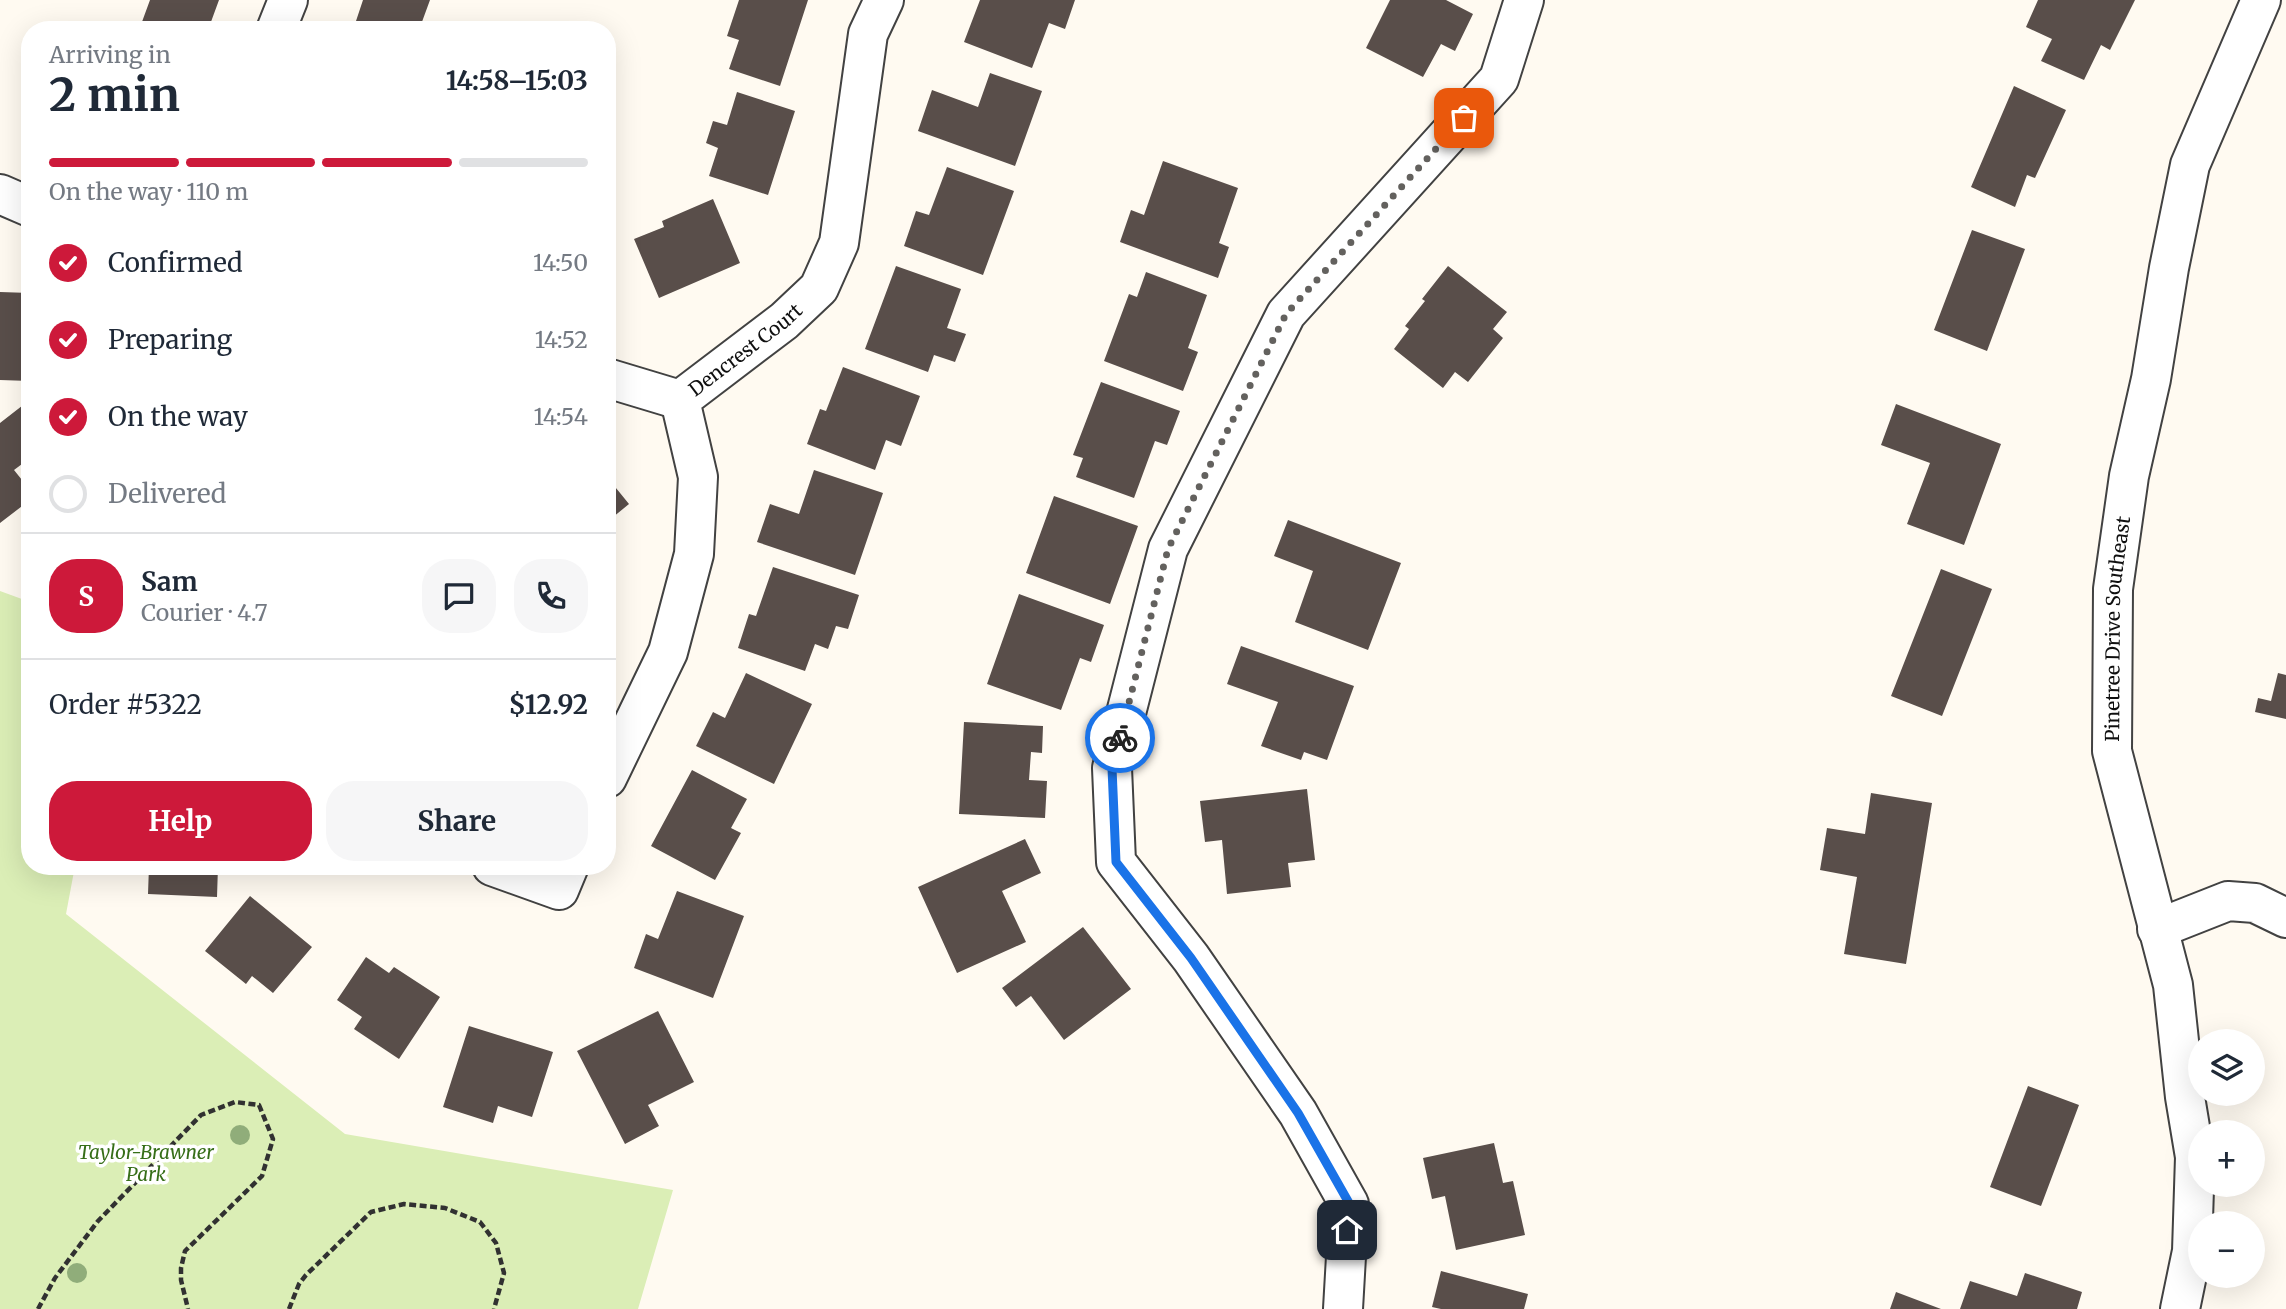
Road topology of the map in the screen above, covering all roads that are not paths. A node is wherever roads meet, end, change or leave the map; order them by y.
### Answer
1 (288, 0) edge
2 (884, 0) edge
3 (1524, 0) edge
4 (2261, 0) edge
5 (280, 21) edge
6 (0, 194) edge
7 (21, 203) edge
8 (616, 381) edge
9 (680, 400) junction
10 (616, 759) edge
11 (517, 875) edge
12 (565, 875) edge
13 (2286, 918) edge
14 (2157, 929) junction
15 (1343, 1309) edge
16 (2180, 1309) edge

1 - 5 street
2 - 9 street, Dencrest Court
3 - 15 street
4 - 14 street, Pinetree Drive Southeast
6 - 7 street
8 - 9 street
9 - 10 street, Dencrest Court
11 - 12 street
13 - 14 street
14 - 16 street, Pinetree Drive Southeast

